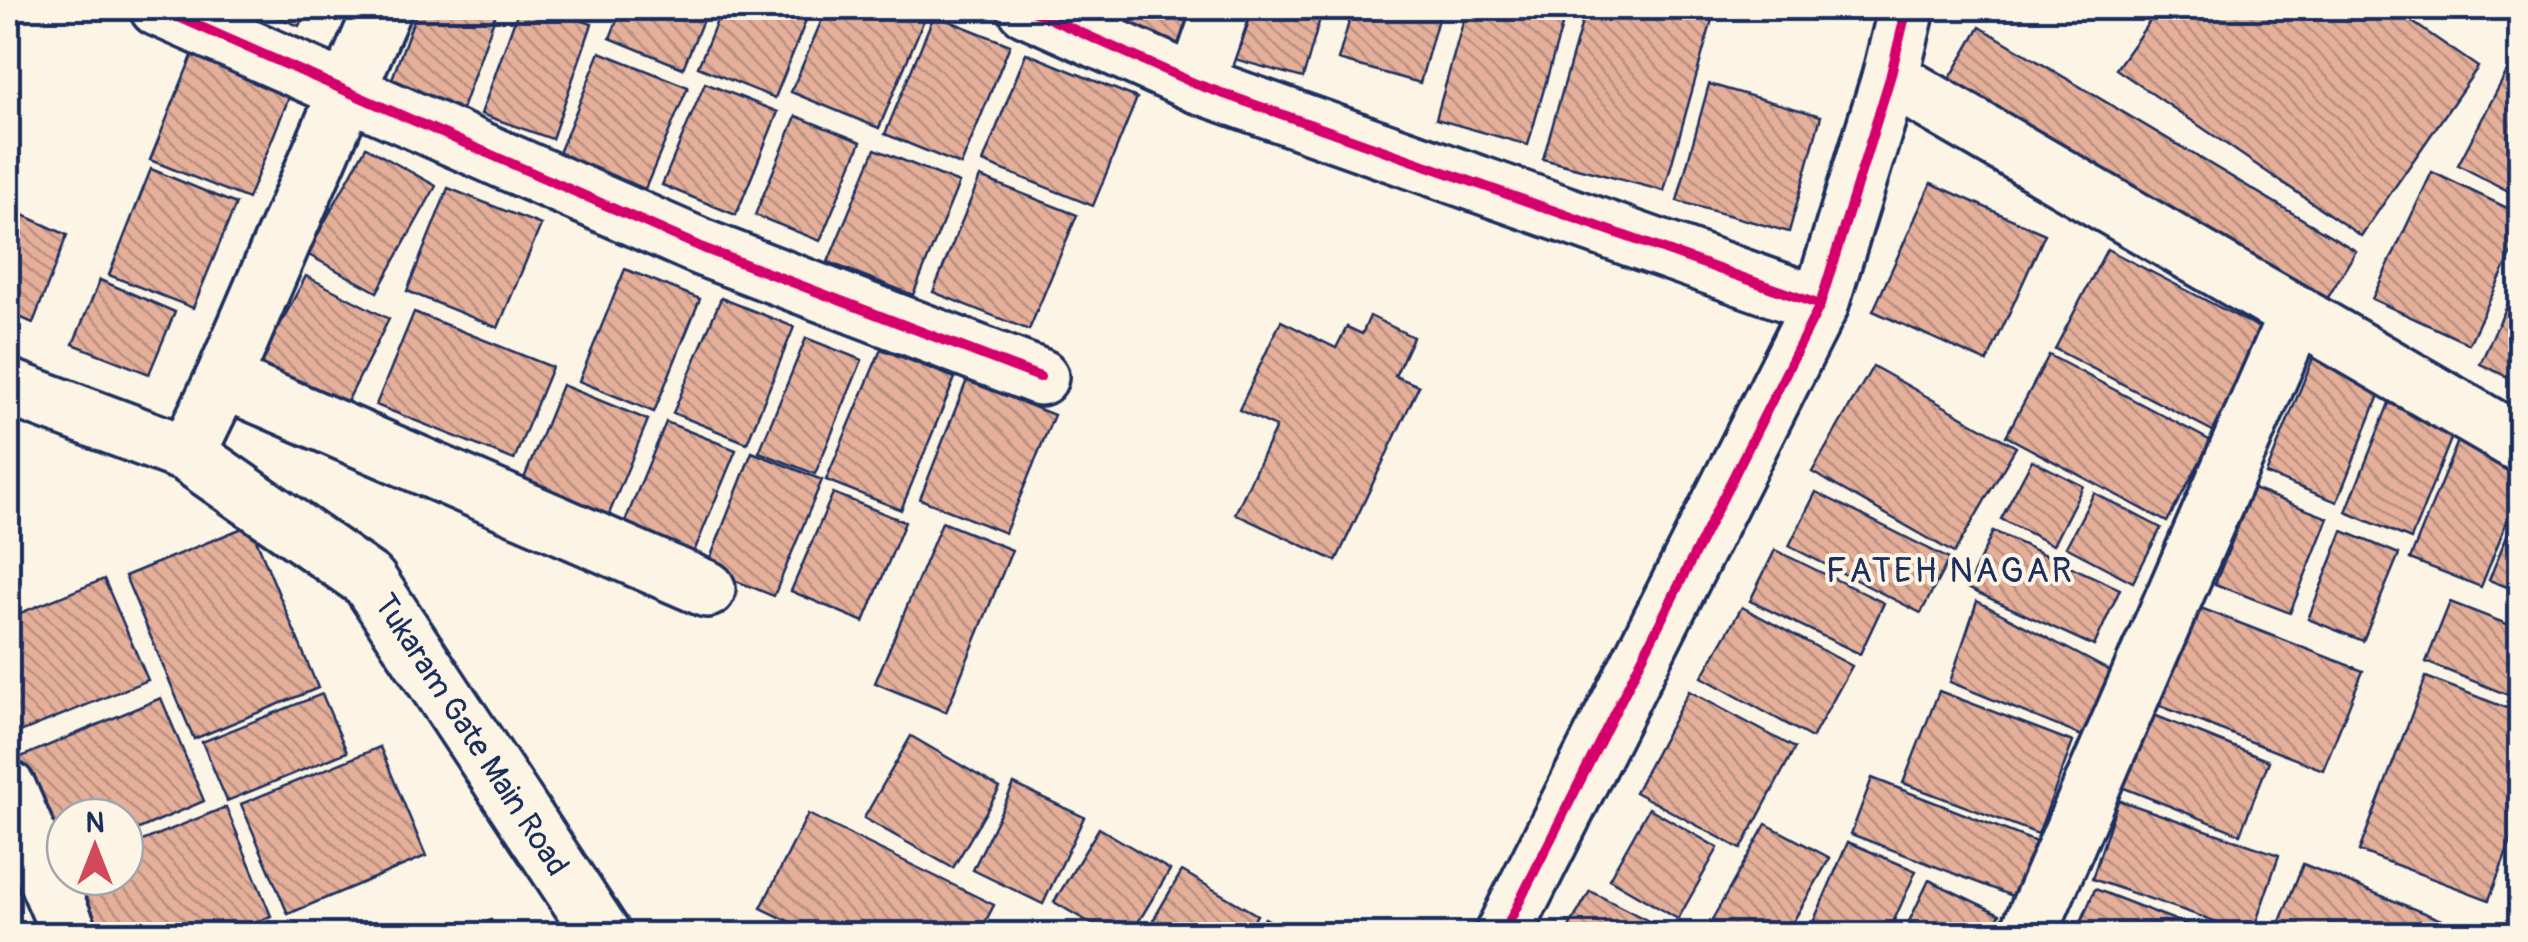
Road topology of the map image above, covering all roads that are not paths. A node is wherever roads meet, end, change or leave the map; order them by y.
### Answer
1 (158, 8) edge
2 (384, 8) edge
3 (1026, 8) edge
4 (1222, 8) edge
5 (1907, 8) edge
6 (1890, 78) junction
7 (1196, 84) junction
8 (347, 91) junction
9 (1820, 305) junction
10 (2296, 318) junction
11 (1040, 377) dead end
12 (223, 380) junction
13 (8, 387) edge
14 (2520, 444) edge
15 (186, 454) junction
16 (707, 589) dead end
17 (8, 789) edge
18 (70, 934) edge
19 (602, 934) edge
20 (1502, 934) edge
21 (2028, 934) edge

1 - 8 street
2 - 8 street
3 - 7 street
4 - 7 street
5 - 6 street
6 - 9 street
6 - 10 street
7 - 9 street
8 - 11 street
8 - 12 street
9 - 20 street
10 - 14 street
10 - 21 street
12 - 15 street
12 - 16 street
13 - 15 street, Tukaram Gate Main Road
15 - 19 street, Tukaram Gate Main Road
17 - 18 street

